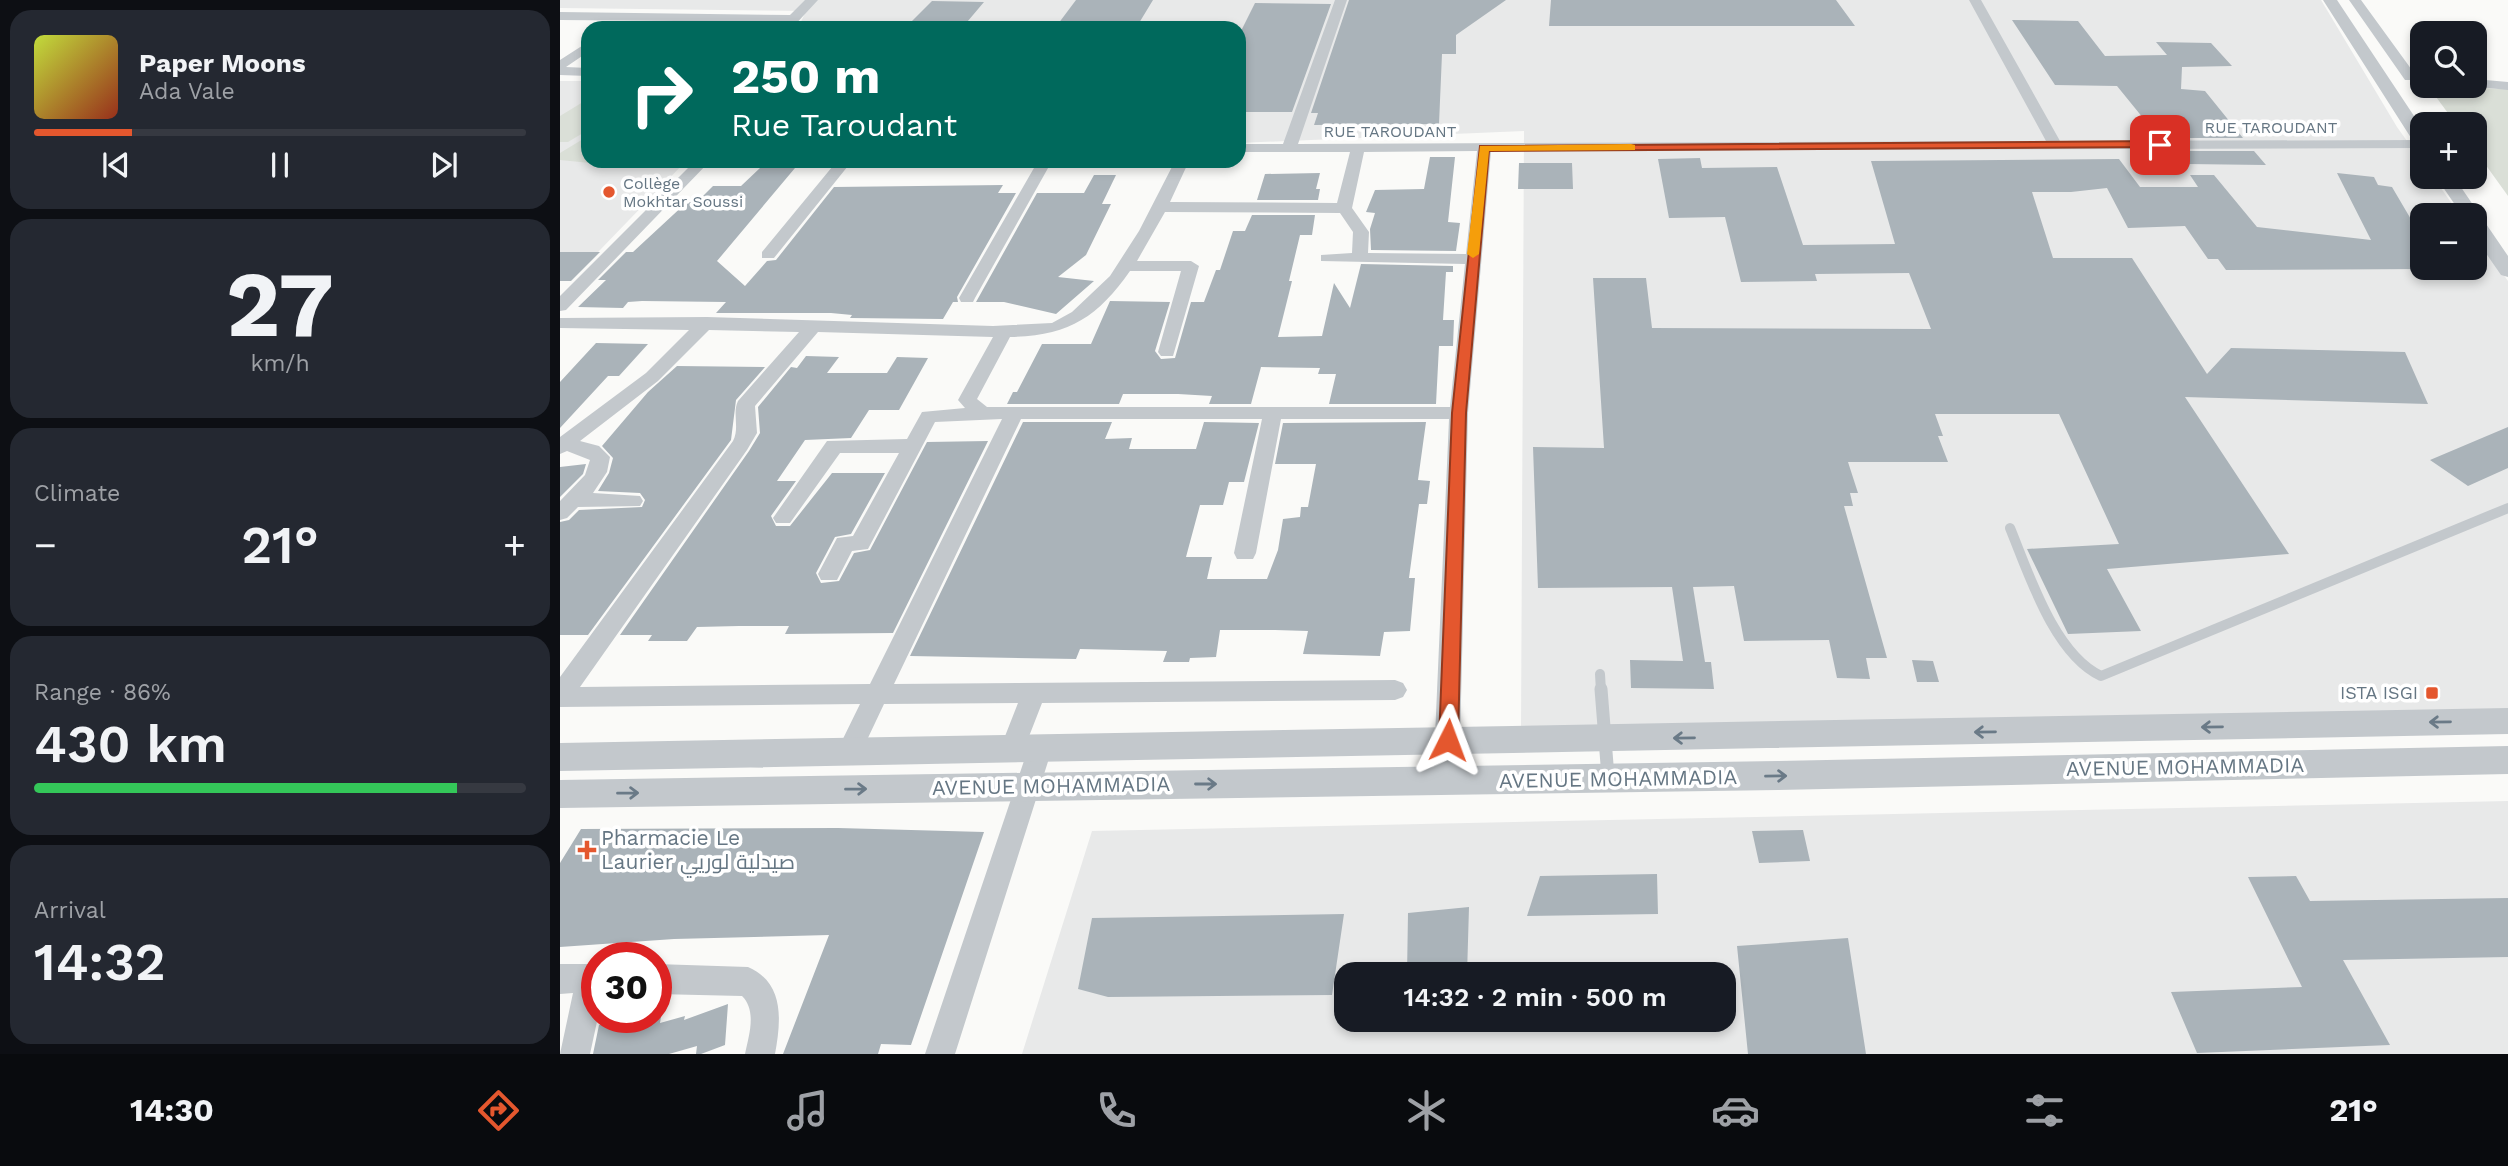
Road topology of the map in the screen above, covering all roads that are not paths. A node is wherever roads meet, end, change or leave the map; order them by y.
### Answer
1 (812, 0) edge
2 (1341, 0) edge
3 (1975, 0) edge
4 (2330, 0) edge
5 (2355, 0) edge
6 (560, 16) edge
7 (628, 17) junction
8 (623, 21) edge
9 (735, 21) edge
10 (790, 21) edge
11 (581, 52) edge
12 (560, 69) edge
13 (2410, 70) edge
14 (581, 71) edge
15 (2376, 74) junction
16 (2410, 77) edge
17 (2487, 84) edge
18 (2508, 86) edge
19 (2410, 125) edge
20 (2410, 143) edge
21 (2055, 145) junction
22 (1246, 148) edge
23 (1289, 148) junction
24 (1358, 148) junction
25 (1484, 148) junction
26 (696, 168) edge
27 (839, 168) edge
28 (1041, 168) edge
29 (1179, 168) edge
30 (1160, 207) junction
31 (1344, 208) junction
32 (2487, 240) edge
33 (768, 255) dead end
34 (1328, 258) dead end
35 (1360, 258) junction
36 (1472, 259) junction
37 (1125, 266) junction
38 (2508, 271) edge
39 (967, 298) dead end
40 (560, 306) edge
41 (706, 322) junction
42 (560, 323) edge
43 (813, 327) junction
44 (1005, 330) junction
45 (1167, 352) dead end
46 (1459, 413) junction
47 (983, 414) junction
48 (1014, 414) junction
49 (1273, 414) junction
50 (562, 445) edge
51 (913, 446) junction
52 (633, 500) dead end
53 (566, 506) edge
54 (2508, 508) edge
55 (783, 518) dead end
56 (2010, 528) dead end
57 (1245, 553) dead end
58 (829, 573) dead end
59 (1600, 674) dead end
60 (1395, 690) dead end
61 (1034, 693) junction
62 (877, 694) junction
63 (560, 697) edge
64 (2508, 721) edge
65 (2388, 723) junction
66 (2031, 731) junction
67 (1448, 740) junction
68 (1606, 740) junction
69 (1026, 749) junction
70 (849, 751) junction
71 (560, 757) edge
72 (2508, 760) edge
73 (2415, 762) junction
74 (2045, 770) junction
75 (1609, 780) junction
76 (1446, 782) junction
77 (1028, 786) junction
78 (560, 794) edge
79 (581, 978) edge
80 (560, 979) edge
81 (672, 980) edge
82 (581, 1030) edge
83 (575, 1054) edge
84 (760, 1054) edge
85 (940, 1054) edge

1 - 10 street
2 - 23 street
3 - 21 street
4 - 15 street
5 - 13 street
6 - 7 street
7 - 8 street
7 - 9 street
11 - 12 street
12 - 14 street
15 - 16 street
15 - 19 street
17 - 18 street
20 - 21 street, RUE TAROUDANT
21 - 25 street, RUE TAROUDANT
22 - 23 street, RUE TAROUDANT
23 - 24 street, RUE TAROUDANT
24 - 25 street, RUE TAROUDANT
24 - 31 street
25 - 36 street
26 - 40 street
27 - 33 street
28 - 39 street
29 - 30 street
30 - 31 street
30 - 37 street
31 - 35 street
32 - 38 street
34 - 35 street
35 - 36 street
36 - 46 street
37 - 44 street
37 - 45 street
41 - 42 street
41 - 43 street
41 - 50 street
43 - 44 street
43 - 63 street
44 - 47 street
46 - 49 street
46 - 67 street
47 - 48 street
47 - 51 street
48 - 49 street
48 - 62 street
49 - 57 street
50 - 53 street
51 - 55 street
51 - 58 street
52 - 53 street
54 - 56 lane
59 - 68 lane
60 - 61 street
61 - 62 street
61 - 69 street
62 - 63 street
62 - 70 street
64 -> 65 street, AVENUE MOHAMMADIA
65 -> 66 street, AVENUE MOHAMMADIA
65 - 73 street
66 -> 68 street, AVENUE MOHAMMADIA
66 - 74 street
67 - 68 street, AVENUE MOHAMMADIA
67 - 69 street, AVENUE MOHAMMADIA
67 - 76 street
68 - 75 lane
69 - 70 street, AVENUE MOHAMMADIA
69 - 77 street
70 - 71 street, AVENUE MOHAMMADIA
72 - 73 street, AVENUE MOHAMMADIA
73 - 74 street, AVENUE MOHAMMADIA
75 -> 74 street, AVENUE MOHAMMADIA
75 - 76 street, AVENUE MOHAMMADIA
77 -> 76 street, AVENUE MOHAMMADIA
78 -> 77 street, AVENUE MOHAMMADIA
77 - 85 street
79 - 80 street
81 - 84 street
82 - 83 street

